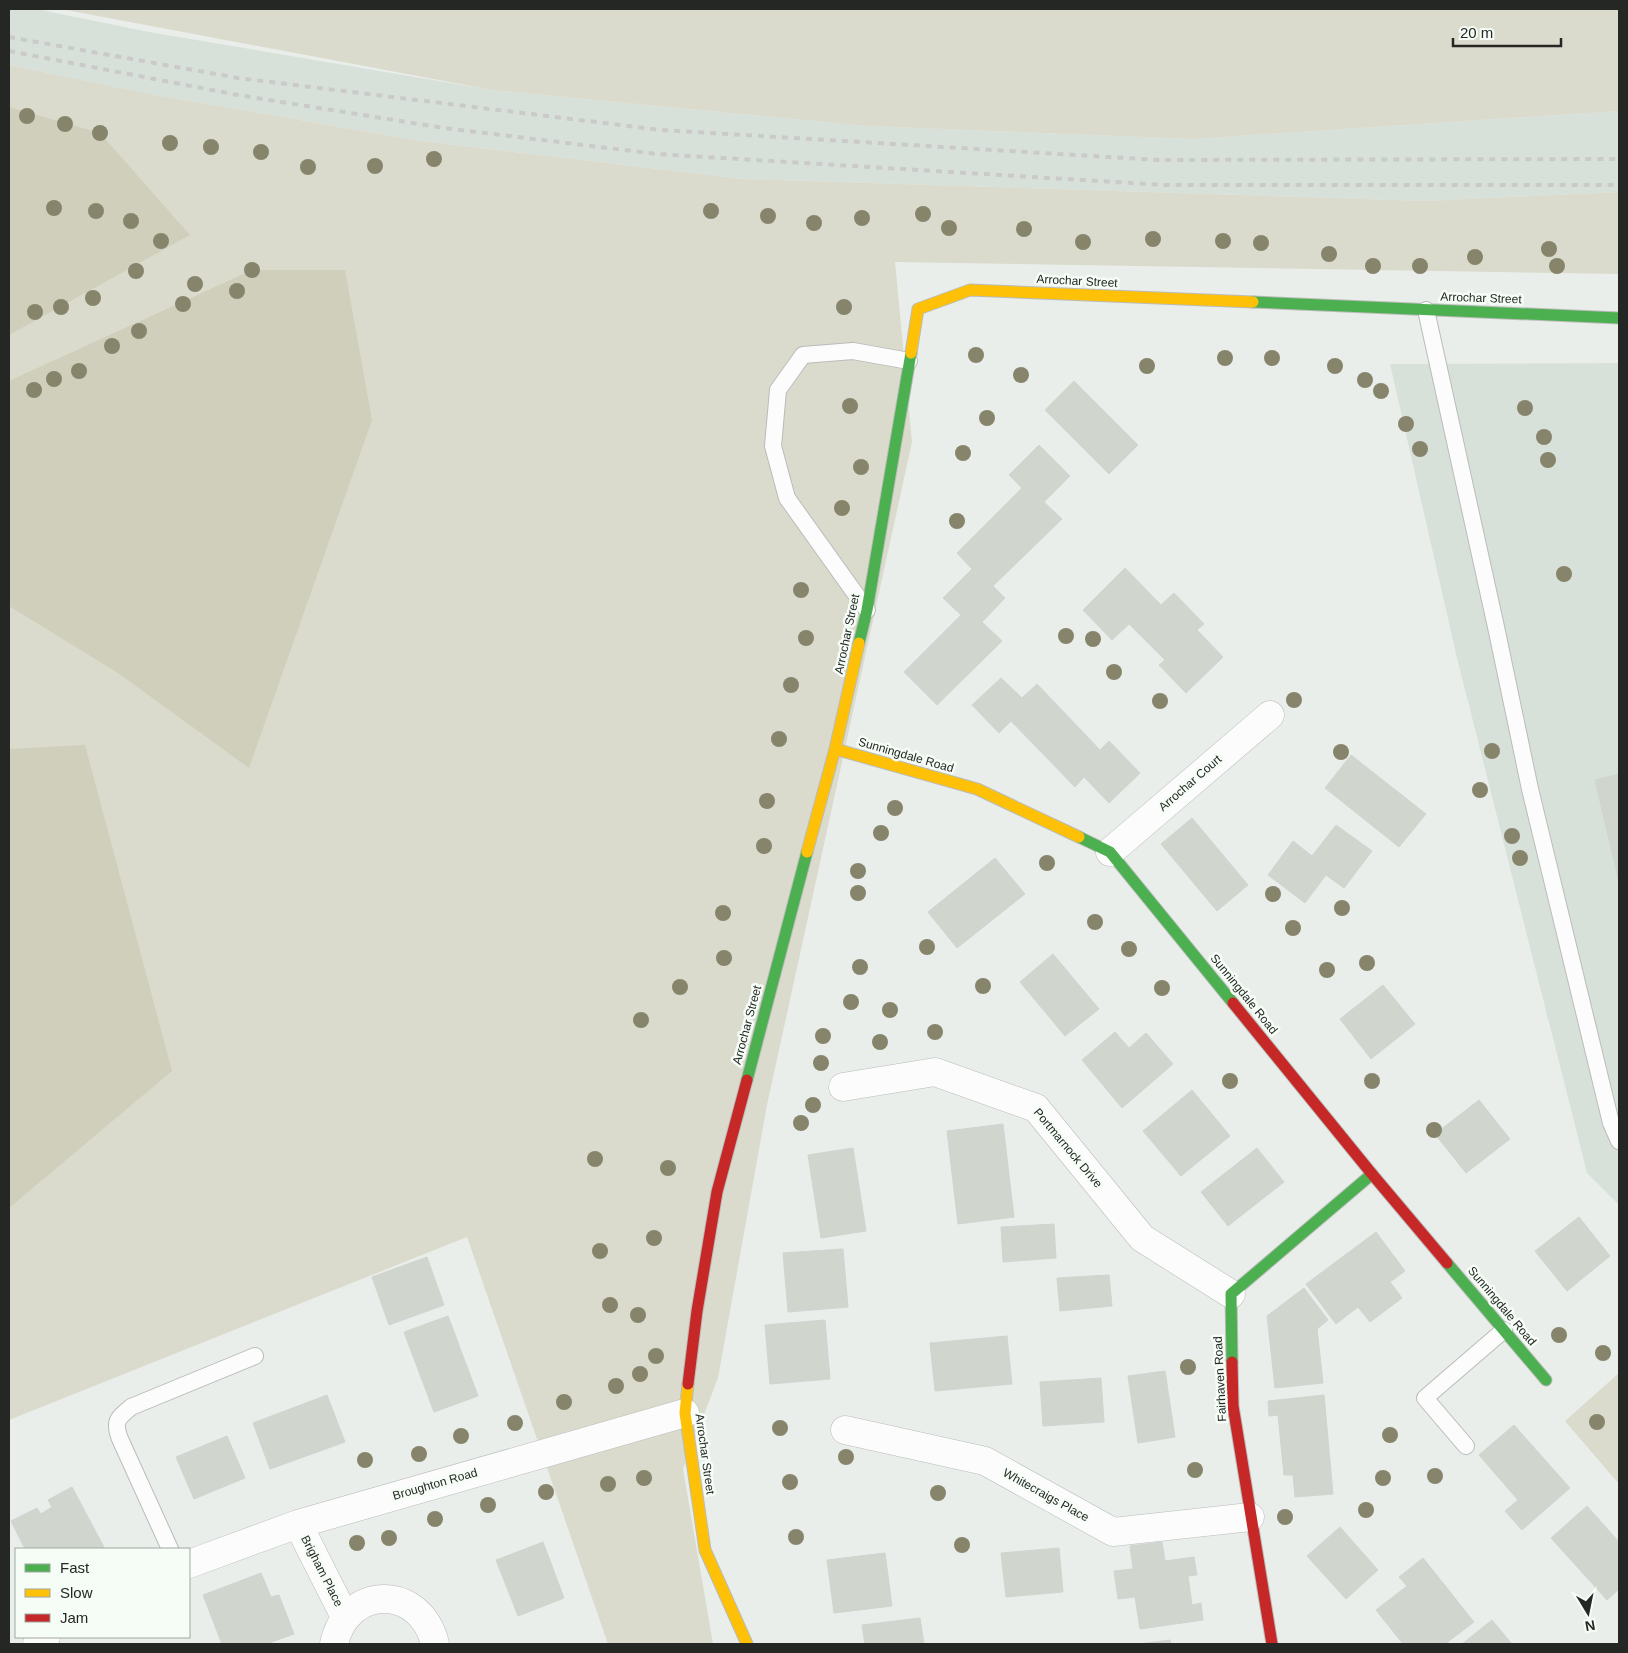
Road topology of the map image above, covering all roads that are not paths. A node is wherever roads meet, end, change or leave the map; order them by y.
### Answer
1 (1426, 310) junction
2 (1619, 318) edge
3 (909, 362) junction
4 (867, 610) junction
5 (1270, 715) dead end
6 (835, 749) junction
7 (1110, 852) junction
8 (843, 1087) dead end
9 (1619, 1141) edge
10 (1372, 1174) junction
11 (1231, 1294) junction
12 (1504, 1330) junction
13 (255, 1356) dead end
14 (1546, 1380) dead end
15 (685, 1413) junction
16 (845, 1430) dead end
17 (1466, 1446) dead end
18 (1250, 1518) junction
19 (298, 1524) junction
20 (170, 1548) edge
21 (190, 1564) edge
22 (345, 1617) junction
23 (334, 1644) edge
24 (435, 1644) edge
25 (747, 1644) edge
26 (1272, 1644) edge

1 - 2 street, Arrochar Street
1 - 3 street, Arrochar Street
1 - 9 lane
3 - 4 street, Arrochar Street
3 - 4 lane
4 - 6 street, Arrochar Street
5 - 7 street, Arrochar Court
6 - 7 street, Sunningdale Road
6 - 15 street, Arrochar Street
7 - 10 street, Sunningdale Road
8 - 11 street, Portmarnock Drive
10 - 11 street
10 - 12 street, Sunningdale Road
11 - 18 street, Fairhaven Road
12 - 14 street, Sunningdale Road
12 - 17 lane
13 - 20 lane
15 - 19 street, Broughton Road
15 - 25 street, Arrochar Street
16 - 18 street, Whitecraigs Place
18 - 26 street, Fairhaven Road
19 - 21 street, Broughton Road
19 - 22 street, Brigham Place
22 - 23 street, Brigham Place
22 - 24 street, Brigham Place

